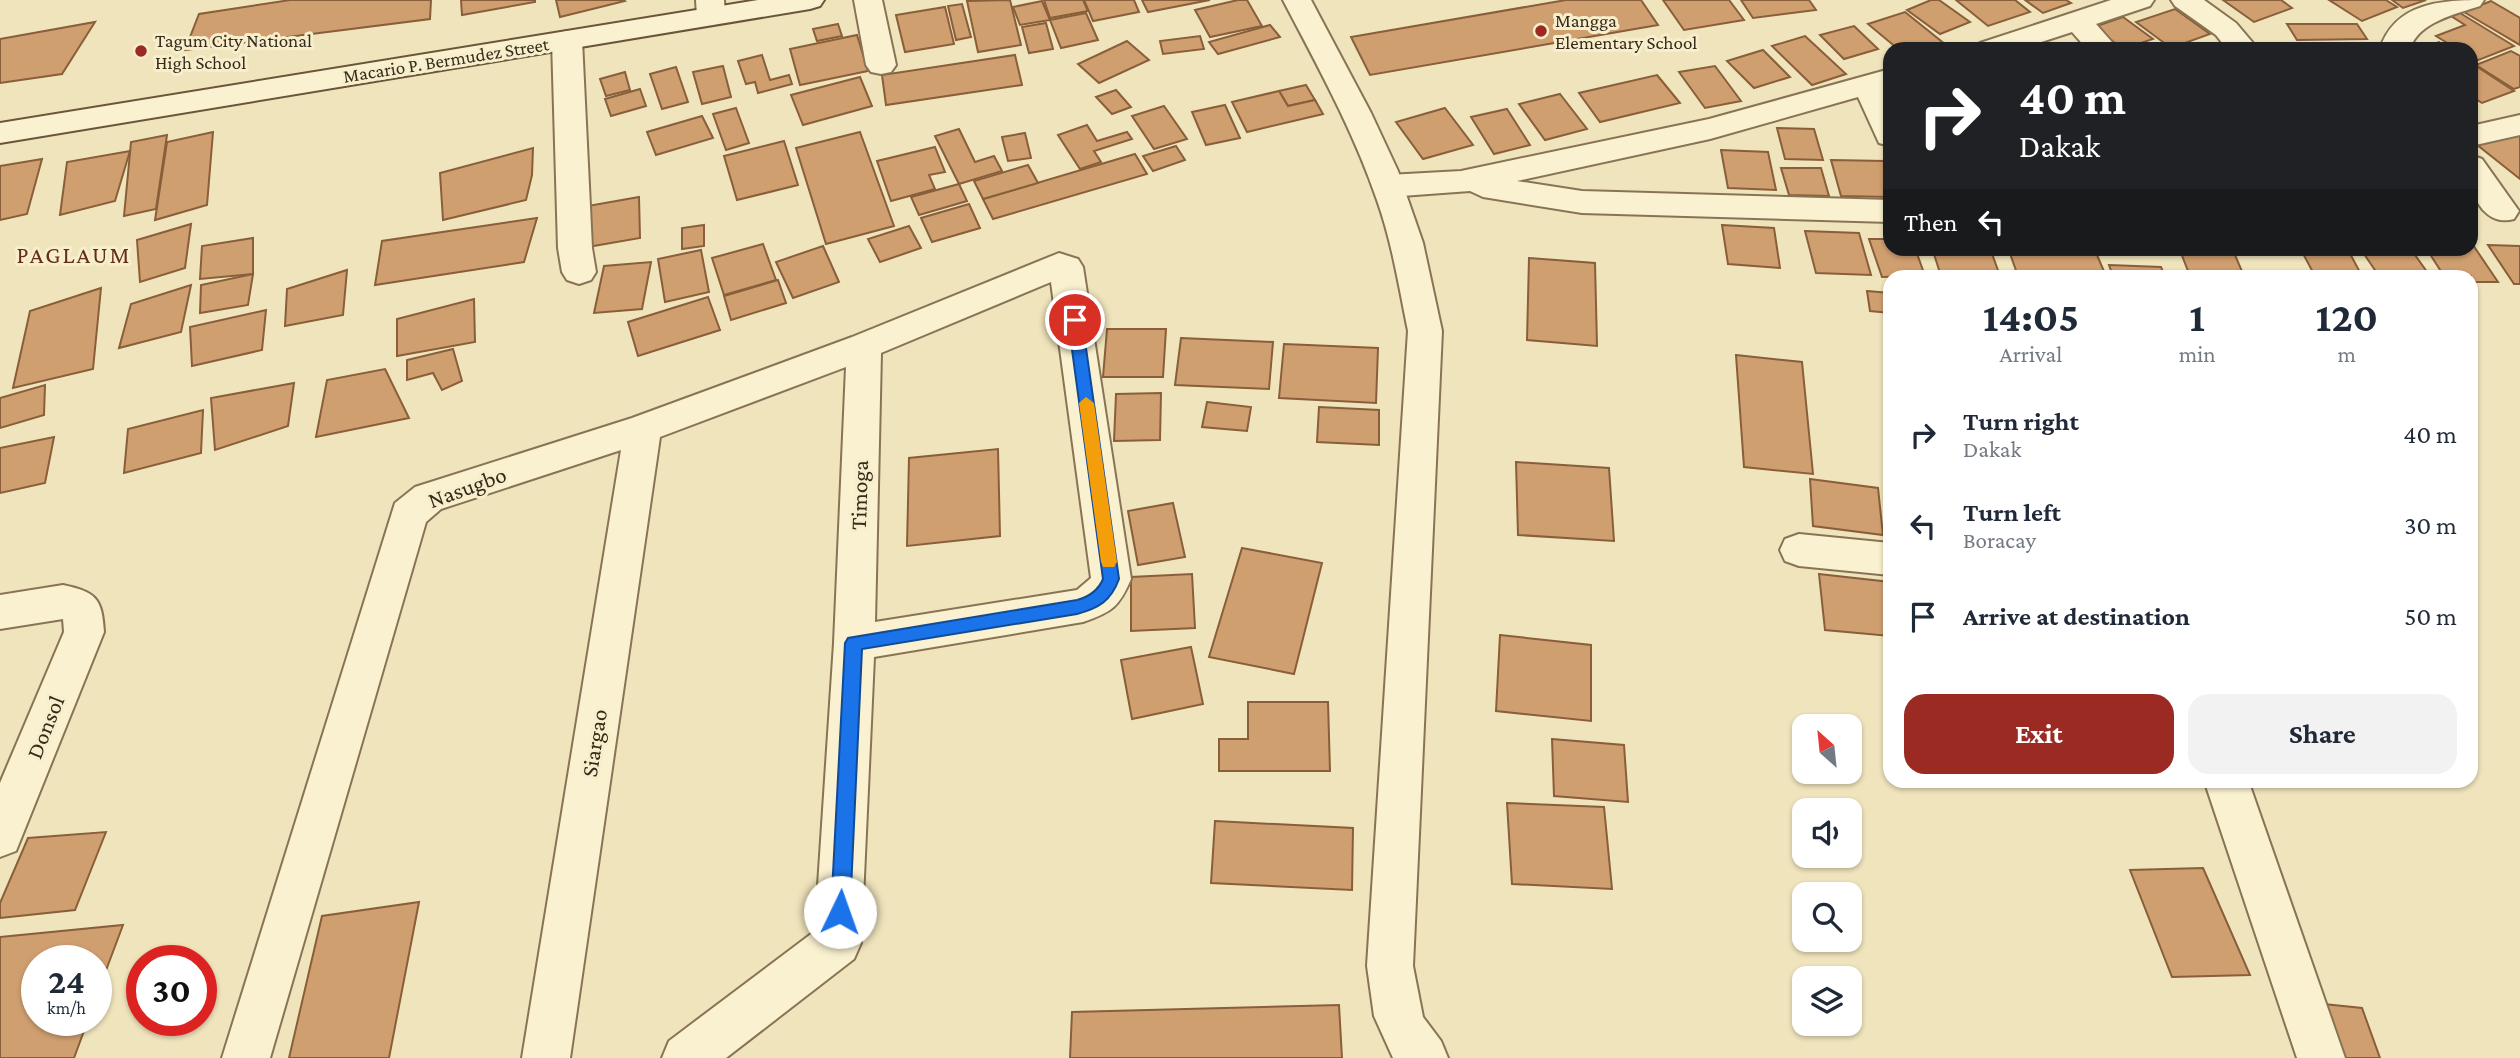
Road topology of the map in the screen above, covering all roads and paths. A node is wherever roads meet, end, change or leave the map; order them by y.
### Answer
1 (810, 0) edge
2 (868, 0) edge
3 (1297, 0) edge
4 (2140, 0) edge
5 (2185, 0) edge
6 (2470, 0) edge
7 (710, 8) edge
8 (2078, 21) junction
9 (566, 40) junction
10 (2012, 42) edge
11 (2097, 42) edge
12 (2237, 42) edge
13 (2396, 42) edge
14 (881, 65) dead end
15 (1879, 81) edge
16 (1883, 101) edge
17 (2520, 125) edge
18 (0, 133) edge
19 (2478, 134) edge
20 (2478, 174) edge
21 (1461, 182) junction
22 (1388, 186) junction
23 (1883, 211) edge
24 (2478, 211) edge
25 (2511, 211) edge
26 (579, 272) dead end
27 (864, 346) junction
28 (643, 429) junction
29 (1799, 550) dead end
30 (1883, 558) edge
31 (0, 612) edge
32 (854, 643) junction
33 (2229, 788) edge
34 (0, 836) edge
35 (246, 1058) edge
36 (546, 1058) edge
37 (686, 1058) edge
38 (1424, 1058) edge
39 (2321, 1058) edge

1 - 7 street, Macario P. Bermudez Street
2 - 14 street
3 - 22 street
4 - 8 street
5 - 12 street
6 - 13 street
7 - 9 street, Macario P. Bermudez Street
8 - 10 street
8 - 11 street
9 - 18 street, Macario P. Bermudez Street
9 - 26 street
15 - 16 street
15 - 21 street
17 - 19 street
20 - 25 street
21 - 22 street
21 - 23 street
22 - 38 street
24 - 25 street
27 - 28 street, Nasugbo
27 - 32 street, Timoga
27 - 32 street, Nasugbo
28 - 35 street, Nasugbo
28 - 36 street, Siargao
29 - 30 street
31 - 34 street, Donsol
32 - 37 street, Timoga
33 - 39 street

